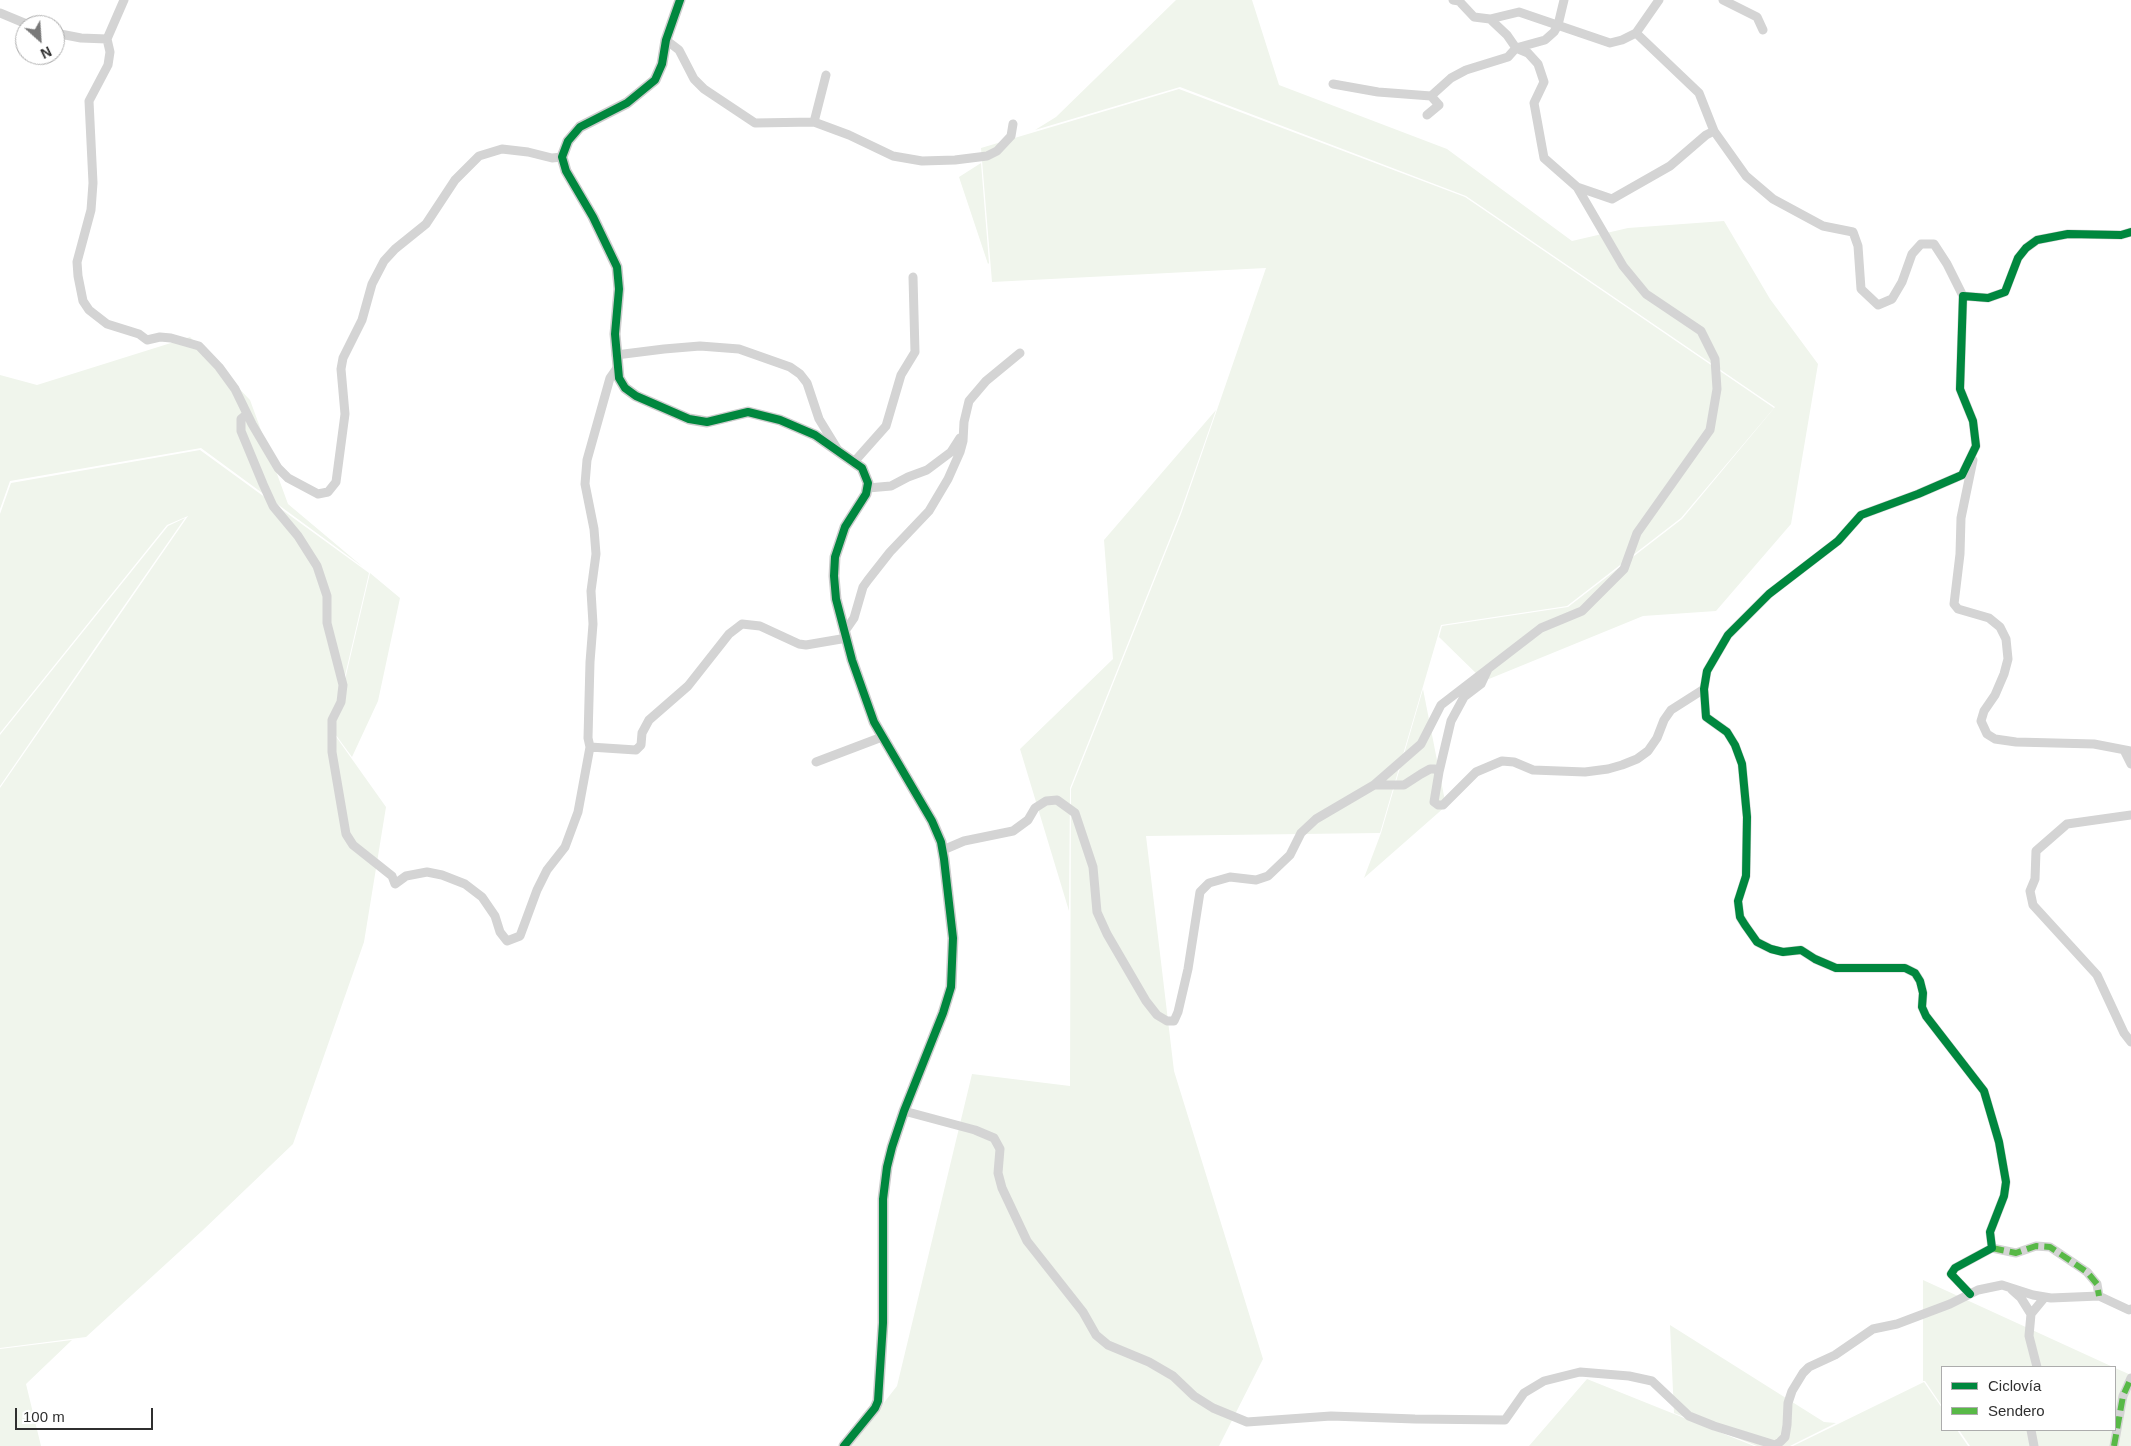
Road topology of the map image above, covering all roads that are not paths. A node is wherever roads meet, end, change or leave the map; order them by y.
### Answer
1 (124, 0) edge
2 (680, 0) edge
3 (1453, 0) edge
4 (1564, 0) edge
5 (1659, 0) edge
6 (1723, 0) edge
7 (0, 13) edge
8 (15, 19) edge
9 (1490, 19) junction
10 (1558, 25) junction
11 (1762, 30) dead end
12 (1636, 33) junction
13 (65, 35) edge
14 (107, 40) junction
15 (666, 40) junction
16 (1516, 48) junction
17 (826, 75) dead end
18 (1333, 84) dead end
19 (1431, 96) junction
20 (1427, 115) dead end
21 (814, 122) junction
22 (1013, 124) dead end
23 (1714, 130) junction
24 (562, 157) junction
25 (1576, 187) junction
26 (2131, 232) edge
27 (913, 277) dead end
28 (1963, 296) junction
29 (1020, 353) dead end
30 (616, 355) junction
31 (617, 368) junction
32 (247, 414) junction
33 (964, 429) junction
34 (1976, 446) junction
35 (838, 450) junction
36 (854, 462) junction
37 (868, 488) junction
38 (846, 634) junction
39 (1490, 666) junction
40 (1704, 689) junction
41 (882, 737) junction
42 (590, 747) junction
43 (2128, 750) edge
44 (816, 762) dead end
45 (2131, 764) edge
46 (1439, 772) junction
47 (1374, 785) junction
48 (2131, 815) edge
49 (943, 850) junction
50 (2131, 1042) edge
51 (904, 1112) junction
52 (1992, 1248) junction
53 (2008, 1286) junction
54 (1970, 1294) junction
55 (2099, 1296) junction
56 (2045, 1297) junction
57 (2130, 1312) edge
58 (2031, 1314) junction
59 (2037, 1366) edge
60 (2131, 1378) edge
61 (2031, 1431) edge
62 (844, 1446) edge
63 (2034, 1446) edge
64 (2114, 1446) edge

1 - 14 street
2 - 15 street
3 - 9 street
4 - 10 street
5 - 12 street
6 - 11 street
7 - 8 street
9 - 10 street
9 - 16 street
10 - 12 street
10 - 16 street
12 - 23 street
13 - 14 street
14 - 32 street
15 - 21 street
15 - 24 street
16 - 19 street
16 - 25 street
17 - 21 street
18 - 19 street
19 - 20 street
21 - 22 street
23 - 25 street
23 - 28 street
24 - 30 street
24 - 32 street
25 - 39 street
26 - 28 street
27 - 36 street
28 - 34 street
29 - 33 street
30 - 31 street
30 - 35 street
31 - 35 street
31 - 42 street
32 - 42 street
33 - 37 street
33 - 38 street
34 - 40 street
34 - 43 street
35 - 36 street
36 - 37 street
37 - 38 street
38 - 41 street
38 - 42 street
39 - 46 street
39 - 47 street
40 - 46 street
40 - 52 street
41 - 44 street
41 - 49 street
43 - 45 street
46 - 47 street
47 - 49 street
48 - 50 street
49 - 51 street
51 - 54 street
51 - 62 street
52 - 54 street
52 - 55 street
53 - 54 street
53 - 56 street
53 - 58 street
55 - 56 street
55 - 57 street
56 - 58 street
58 - 59 street
60 - 64 street
61 - 63 street

